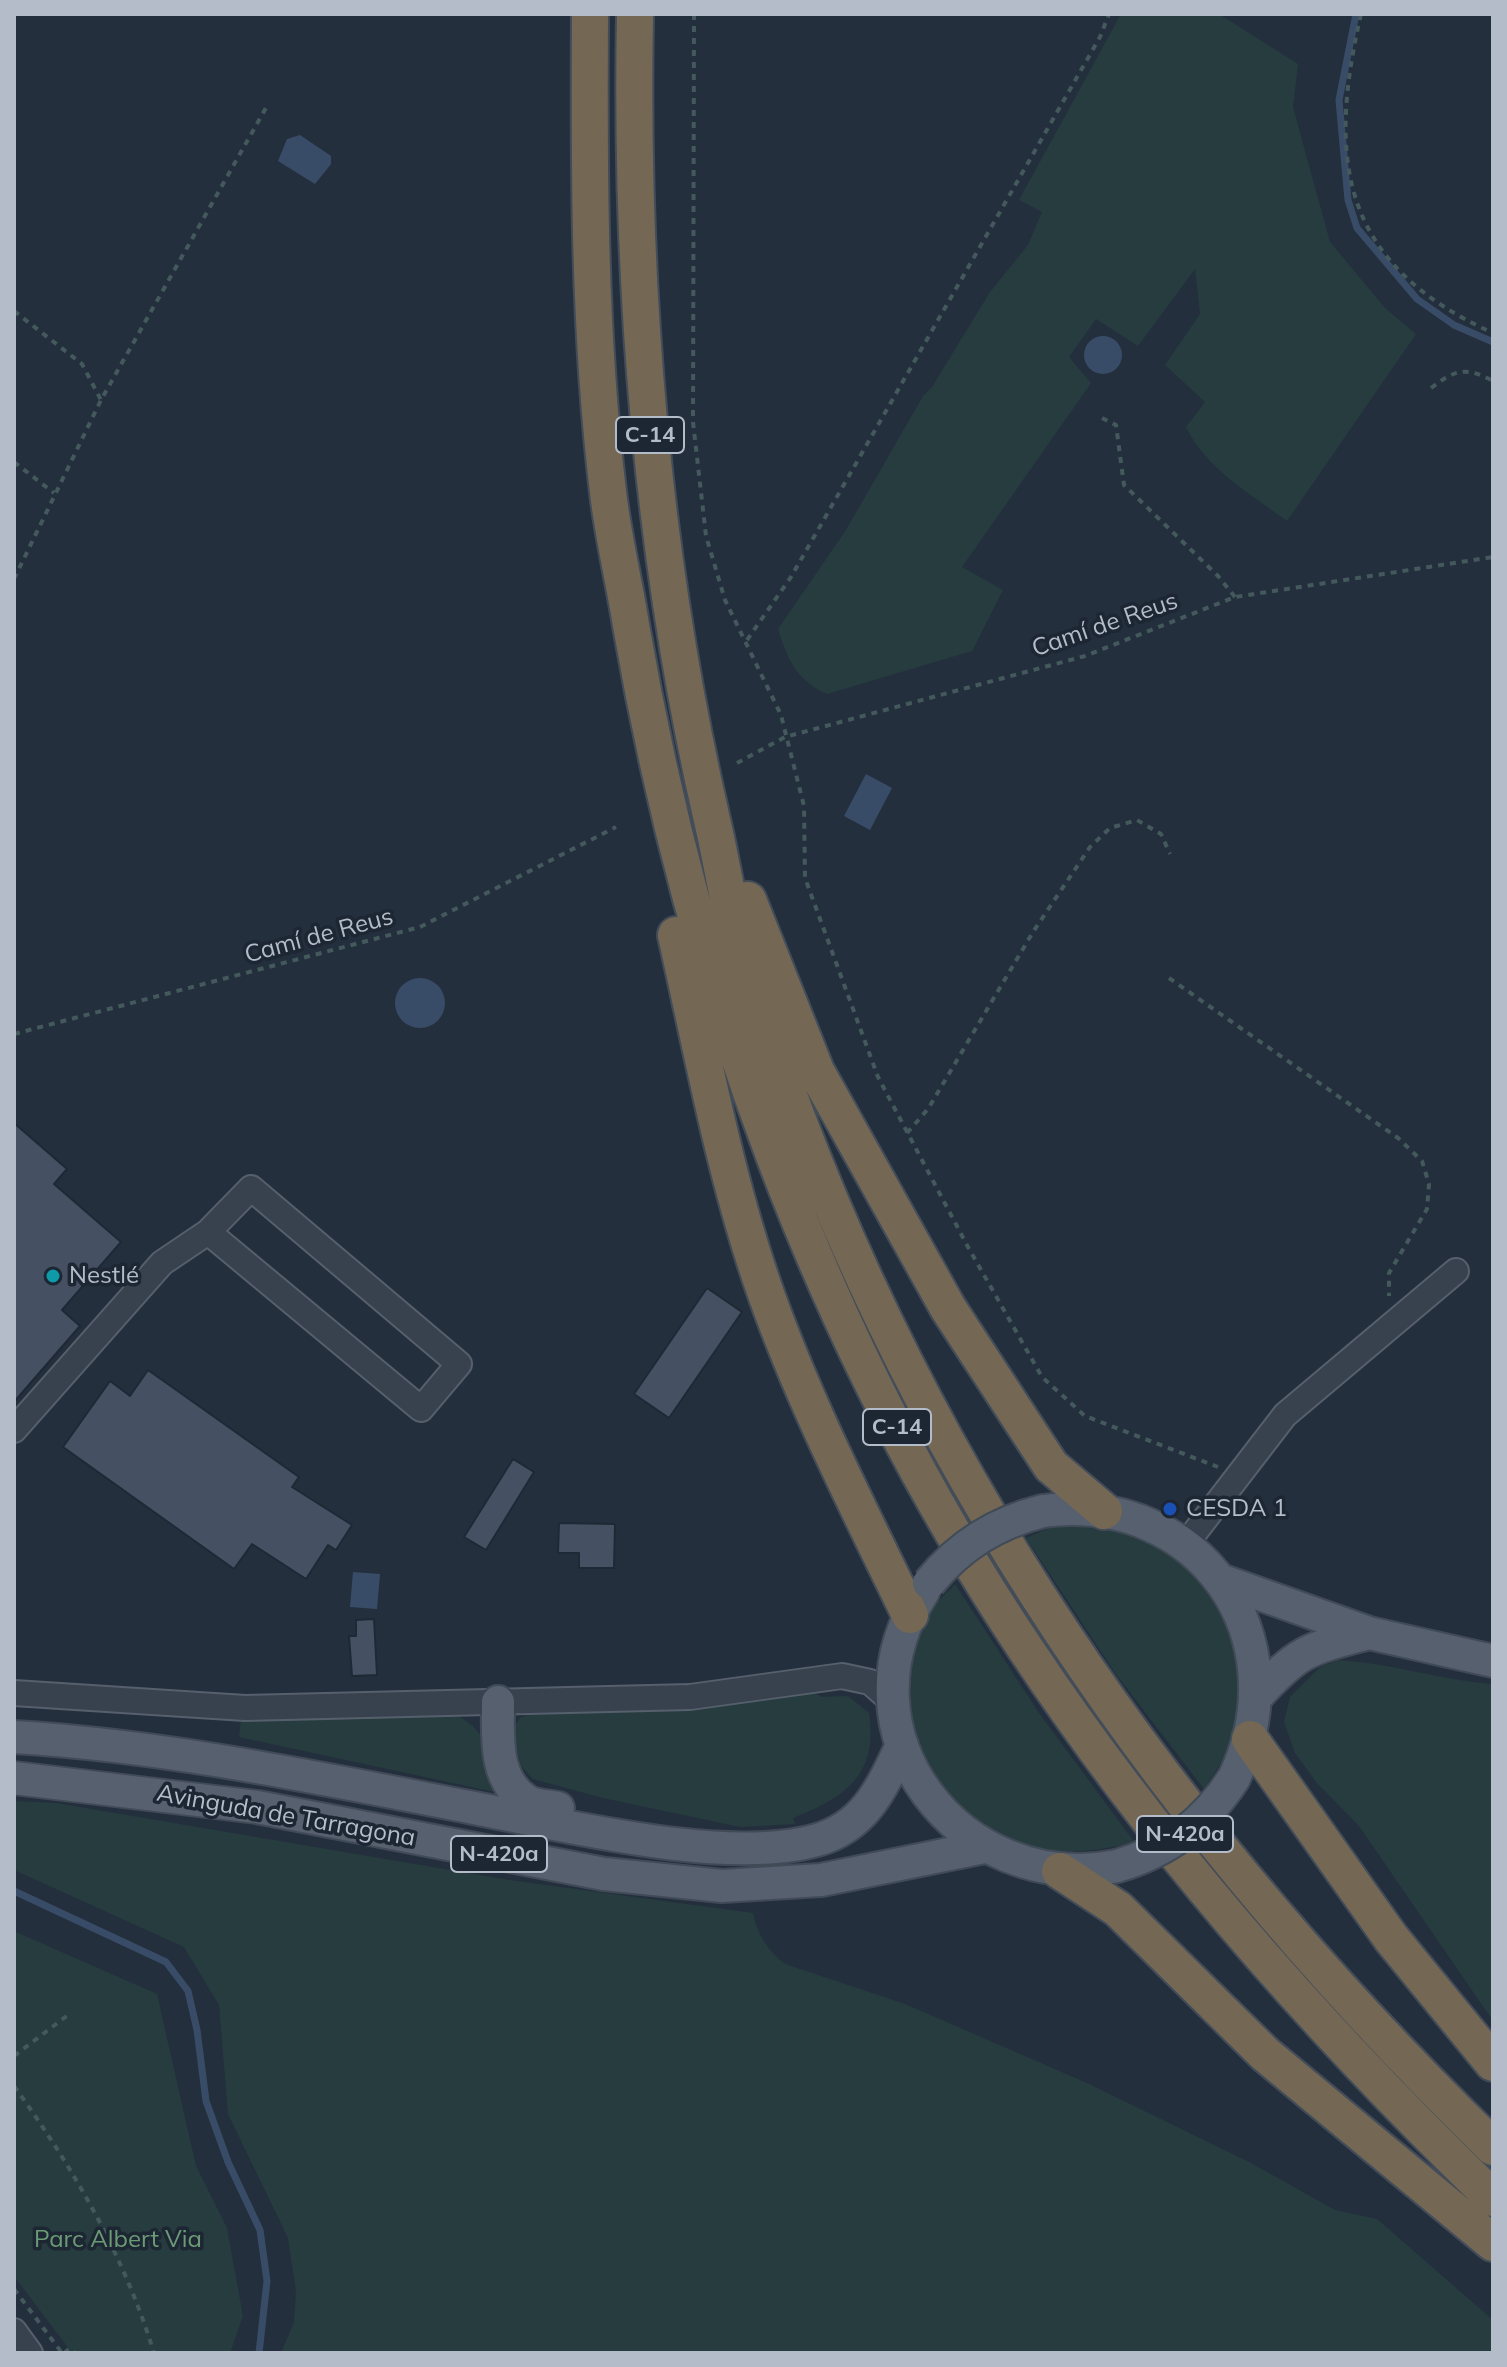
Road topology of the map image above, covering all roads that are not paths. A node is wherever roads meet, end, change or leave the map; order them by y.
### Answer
1 (590, 14) edge
2 (635, 14) edge
3 (608, 497) junction
4 (719, 851) junction
5 (208, 1232) junction
6 (1456, 1271) dead end
7 (14, 1430) edge
8 (1104, 1511) junction
9 (1185, 1545) junction
10 (1220, 1580) junction
11 (910, 1615) junction
12 (1369, 1633) junction
13 (1493, 1661) edge
14 (14, 1693) edge
15 (1257, 1696) junction
16 (498, 1702) junction
17 (894, 1703) junction
18 (14, 1737) edge
19 (1250, 1739) junction
20 (902, 1745) junction
21 (14, 1778) edge
22 (721, 1847) junction
23 (984, 1847) junction
24 (1060, 1871) junction
25 (1493, 2063) edge
26 (1493, 2147) edge
27 (1493, 2198) edge
28 (1493, 2243) edge
29 (14, 2331) edge
30 (30, 2353) edge

1 - 3 highway, C-14
2 - 4 highway, C-14
3 - 11 highway
3 - 27 highway, C-14
4 - 8 highway
4 - 26 highway, C-14
5 - 5 street
5 - 7 street
6 - 9 street
8 - 9 main road, N-420a
8 - 11 main road, N-420a, bridge
9 - 10 main road, N-420a
10 - 12 main road, N-420a
10 - 15 main road, N-420a
11 - 17 main road, N-420a
12 - 13 main road, N-420a
12 - 15 main road, N-420a
14 - 16 street
15 - 19 main road, N-420a
16 - 17 street
16 - 22 main road
17 - 20 main road, N-420a
18 - 22 main road, Avinguda de Tarragona / N-420a
19 - 24 main road, N-420a, bridge
19 - 25 highway
20 - 22 main road, Avinguda de Tarragona / N-420a
20 - 23 main road, N-420a
21 - 23 main road, Avinguda de Tarragona / N-420a
23 - 24 main road, N-420a
24 - 28 highway
29 - 30 street

